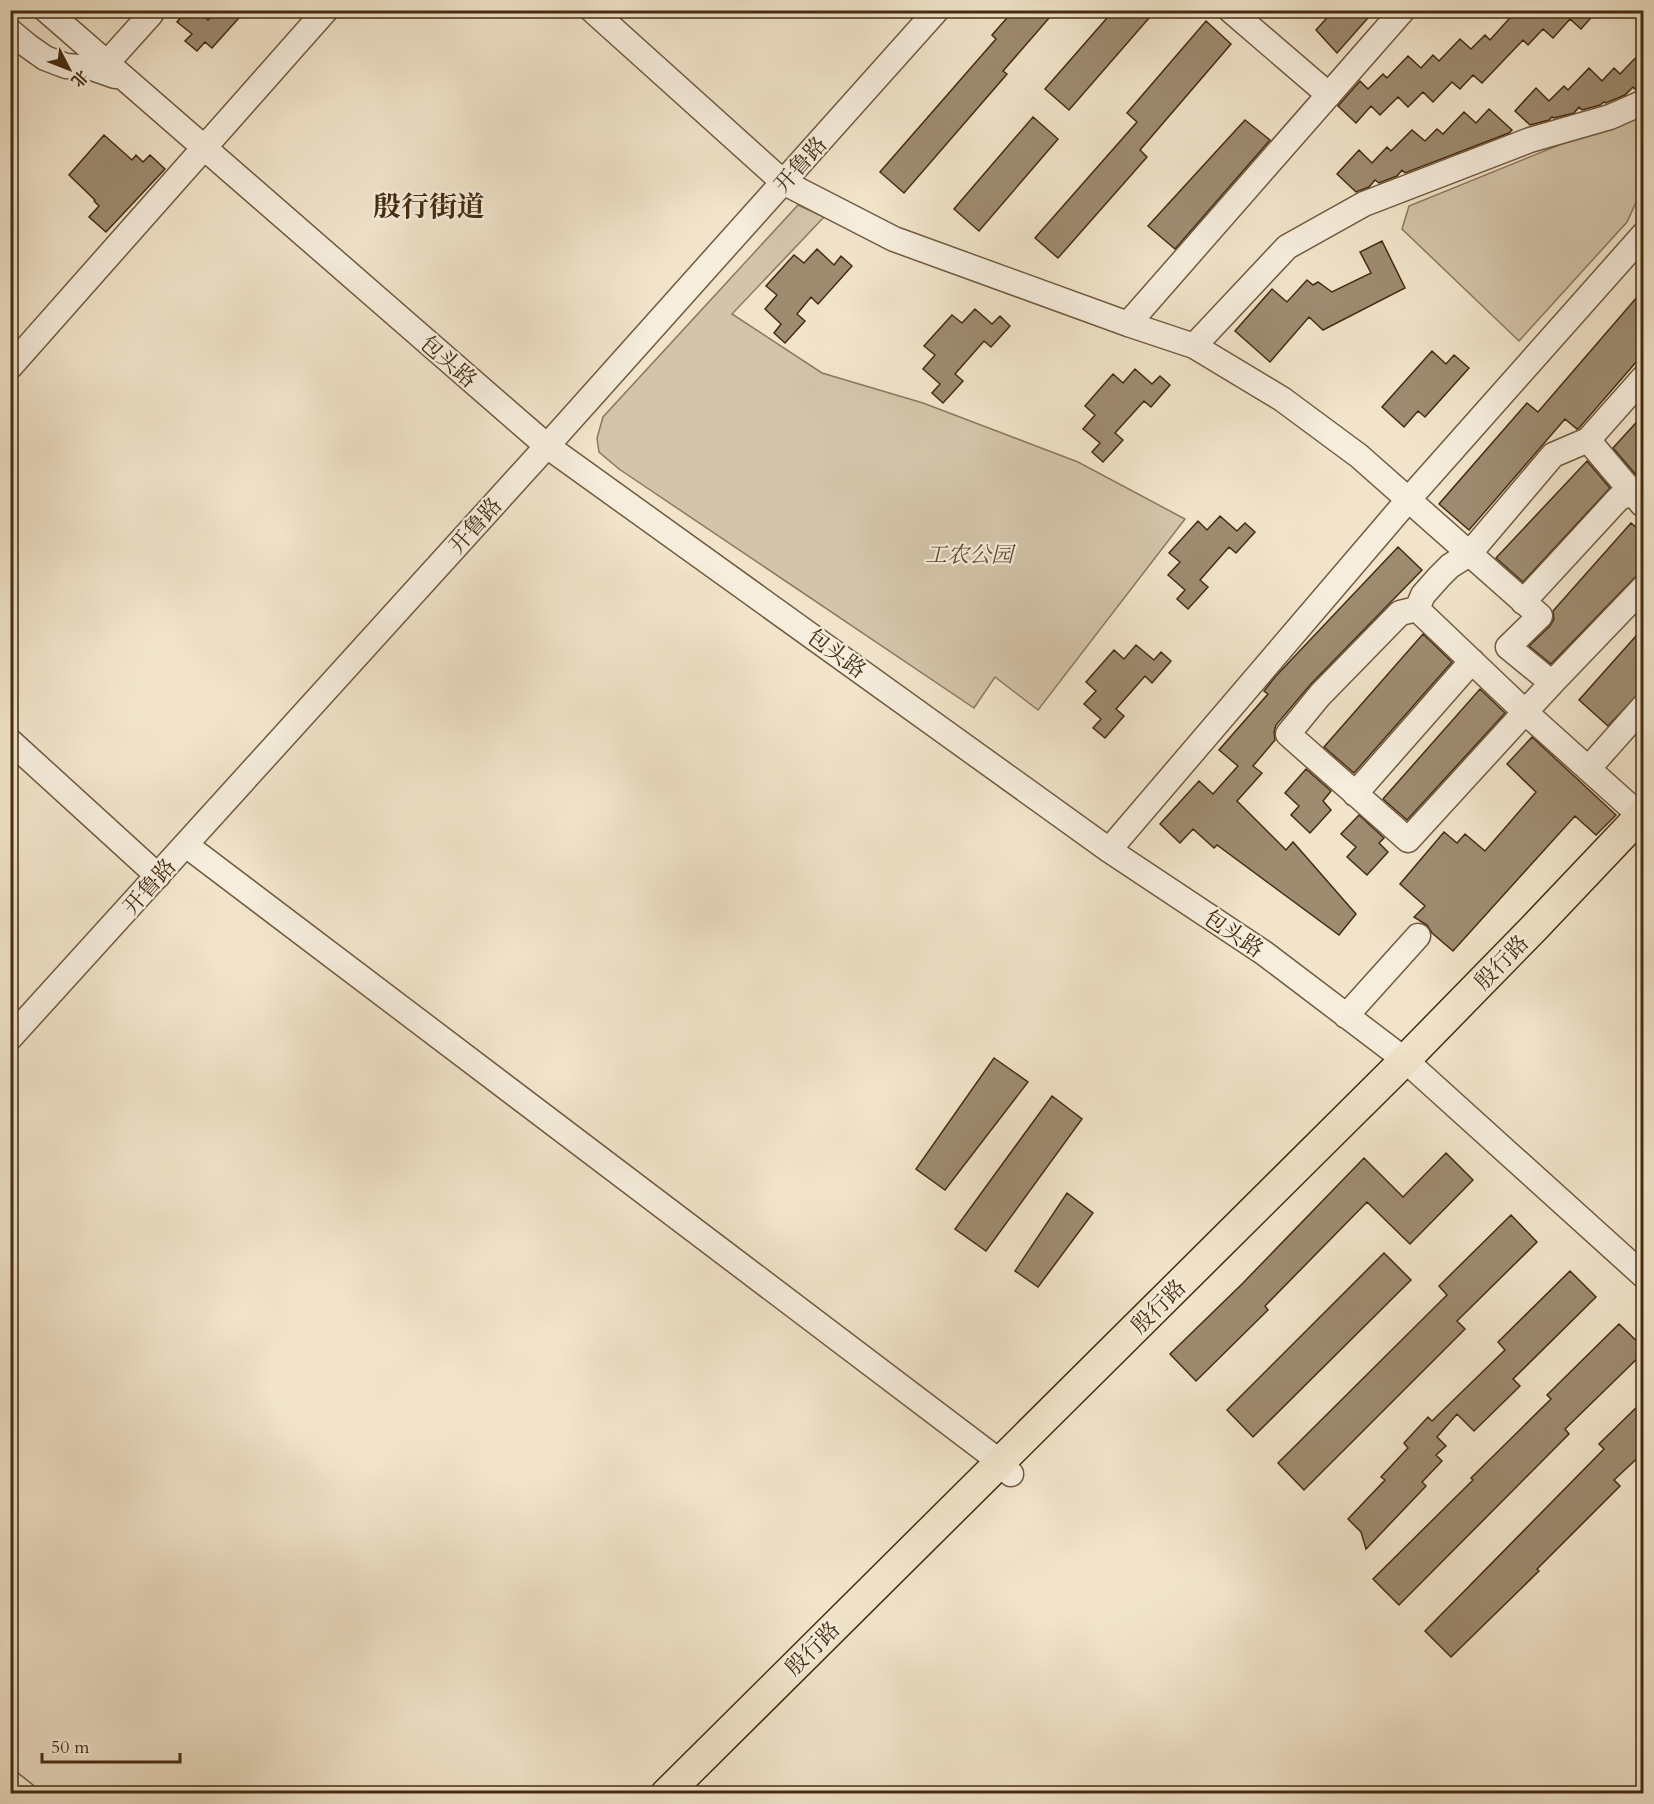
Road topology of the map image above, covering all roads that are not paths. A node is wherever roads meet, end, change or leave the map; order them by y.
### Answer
1 (46, 10) edge
2 (326, 10) edge
3 (592, 10) edge
4 (937, 10) edge
5 (1230, 10) edge
6 (1403, 10) edge
7 (151, 14) dead end
8 (10, 31) edge
9 (106, 64) junction
10 (126, 81) junction
11 (1329, 95) junction
12 (1644, 102) edge
13 (203, 149) junction
14 (783, 182) junction
15 (1640, 246) edge
16 (1128, 324) junction
17 (1194, 346) junction
18 (10, 367) edge
19 (1644, 377) edge
20 (1588, 440) junction
21 (547, 446) junction
22 (1640, 496) edge
23 (1408, 500) junction
24 (1469, 554) junction
25 (1644, 587) edge
26 (1523, 602) junction
27 (1417, 609) junction
28 (1472, 661) junction
29 (1552, 683) junction
30 (1644, 705) edge
31 (1525, 712) junction
32 (10, 741) edge
33 (1588, 769) junction
34 (1355, 794) junction
35 (1632, 825) edge
36 (186, 845) junction
37 (1109, 850) junction
38 (158, 876) junction
39 (1418, 936) dead end
40 (1346, 1016) junction
41 (10, 1038) edge
42 (1412, 1067) junction
43 (1644, 1276) edge
44 (1005, 1468) junction
45 (10, 1783) edge
46 (24, 1794) edge
47 (666, 1794) edge
48 (695, 1794) edge

1 - 9 street, 包头路
2 - 13 street
3 - 14 street
4 - 14 street, 开鲁路
5 - 11 street
6 - 11 street
7 - 9 street
8 - 10 street
9 - 10 street, 包头路
10 - 13 street, 包头路
11 - 16 street
12 - 17 street
13 - 18 street
13 - 21 street, 包头路
14 - 16 street
14 - 21 street, 开鲁路
15 - 23 street
16 - 17 street
17 - 23 street
19 - 20 street
20 - 22 street
20 - 24 street
21 - 36 street, 开鲁路
21 - 37 street, 包头路
22 - 26 street
23 - 24 street
23 - 37 street
24 - 26 street
24 - 27 street
25 - 29 street
26 - 29 street
27 - 28 street
27 - 34 street
28 - 31 street
28 - 34 street
29 - 31 street
30 - 33 street
31 - 33 street
31 - 34 street
32 - 38 street
33 - 35 street
35 - 42 main road, 殷行路
36 - 38 street, 开鲁路
36 - 44 street
37 - 40 street, 包头路
38 - 41 street, 开鲁路
39 - 40 street
40 - 42 street, 包头路
42 - 43 street, 包头路
42 - 44 main road, 殷行路
44 - 47 main road, 殷行路
44 - 48 main road, 殷行路
45 - 46 street

